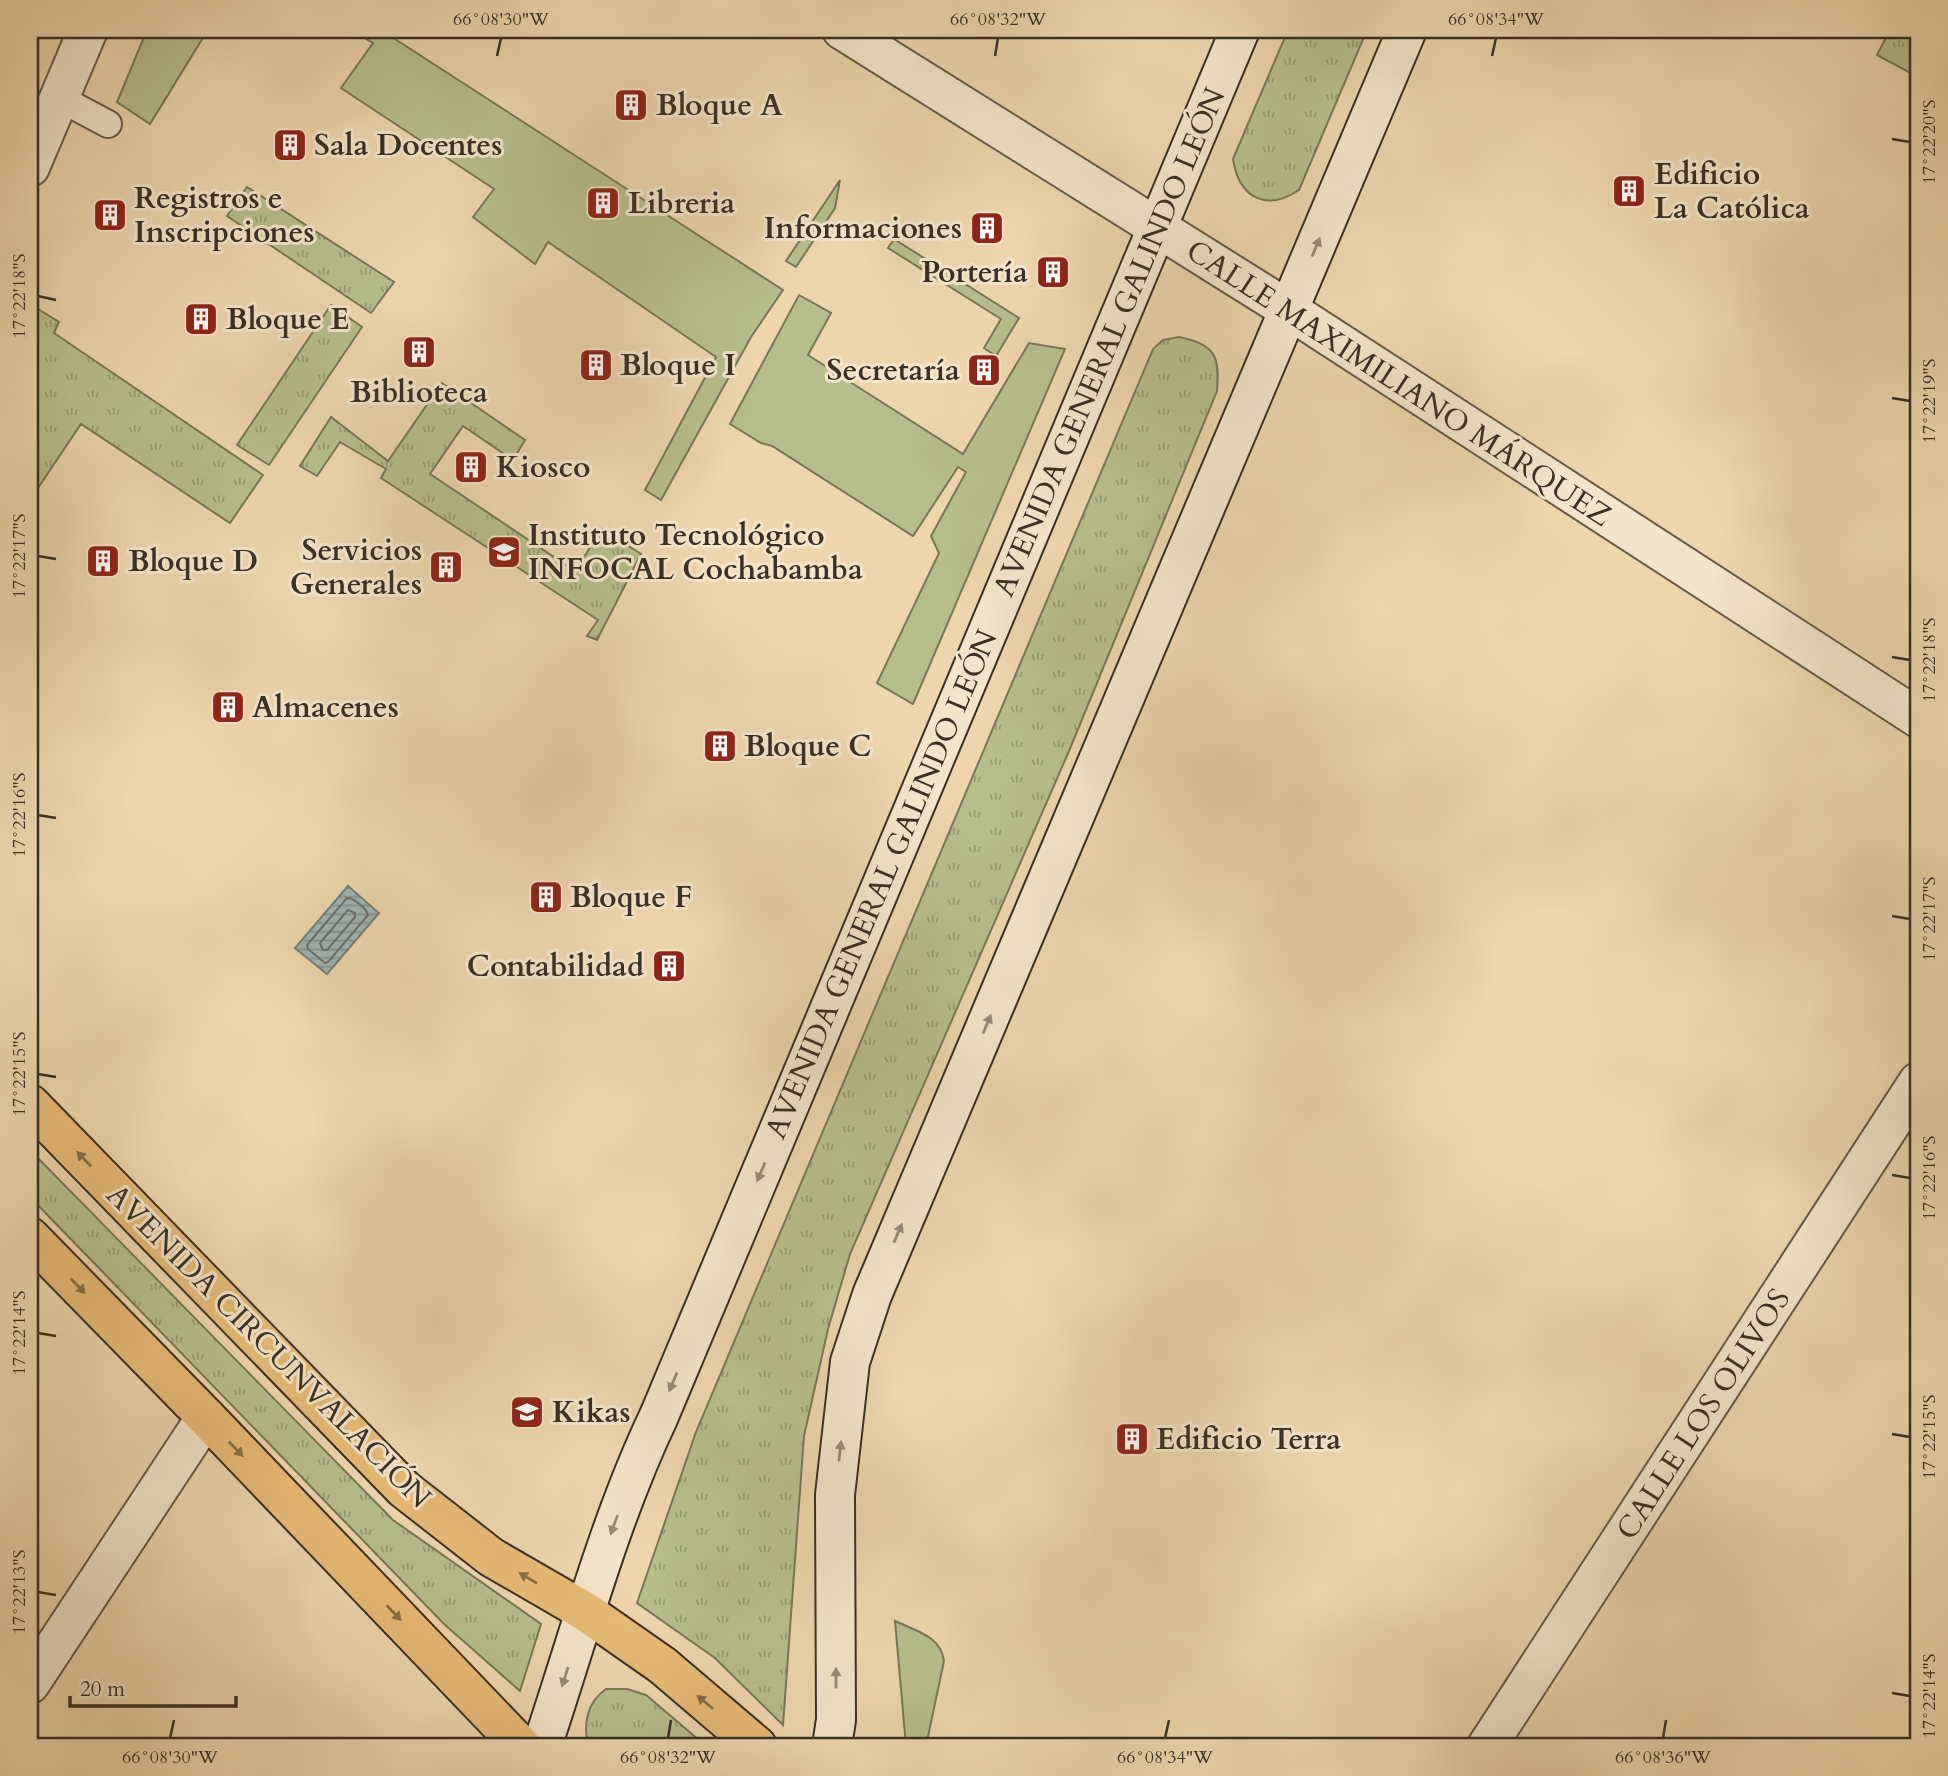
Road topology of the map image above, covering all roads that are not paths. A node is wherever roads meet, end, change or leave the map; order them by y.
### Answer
1 (88, 30) edge
2 (842, 30) edge
3 (1241, 30) edge
4 (1407, 30) edge
5 (59, 98) junction
6 (108, 124) dead end
7 (30, 167) edge
8 (1156, 228) junction
9 (1289, 310) junction
10 (1918, 718) edge
11 (1918, 1082) edge
12 (30, 1104) edge
13 (30, 1237) edge
14 (206, 1417) junction
15 (586, 1612) junction
16 (30, 1684) edge
17 (521, 1746) edge
18 (542, 1746) edge
19 (757, 1746) edge
20 (832, 1746) edge
21 (1487, 1746) edge

1 - 5 main road
2 - 8 main road, CALLE MAXIMILIANO MÁRQUEZ
3 - 8 main road, AVENIDA GENERAL GALINDO LEÓN
9 -> 4 main road
5 - 6 lane
5 - 7 main road
8 - 9 main road, CALLE MAXIMILIANO MÁRQUEZ
8 -> 15 main road, AVENIDA GENERAL GALINDO LEÓN
9 - 10 main road, CALLE MAXIMILIANO MÁRQUEZ
20 -> 9 main road
11 - 21 main road, CALLE LOS OLIVOS
15 -> 12 highway, AVENIDA CIRCUNVALACIÓN
13 -> 14 highway
14 - 16 main road
14 -> 17 highway
15 -> 18 main road, AVENIDA GENERAL GALINDO LEÓN
19 -> 15 highway, AVENIDA CIRCUNVALACIÓN

